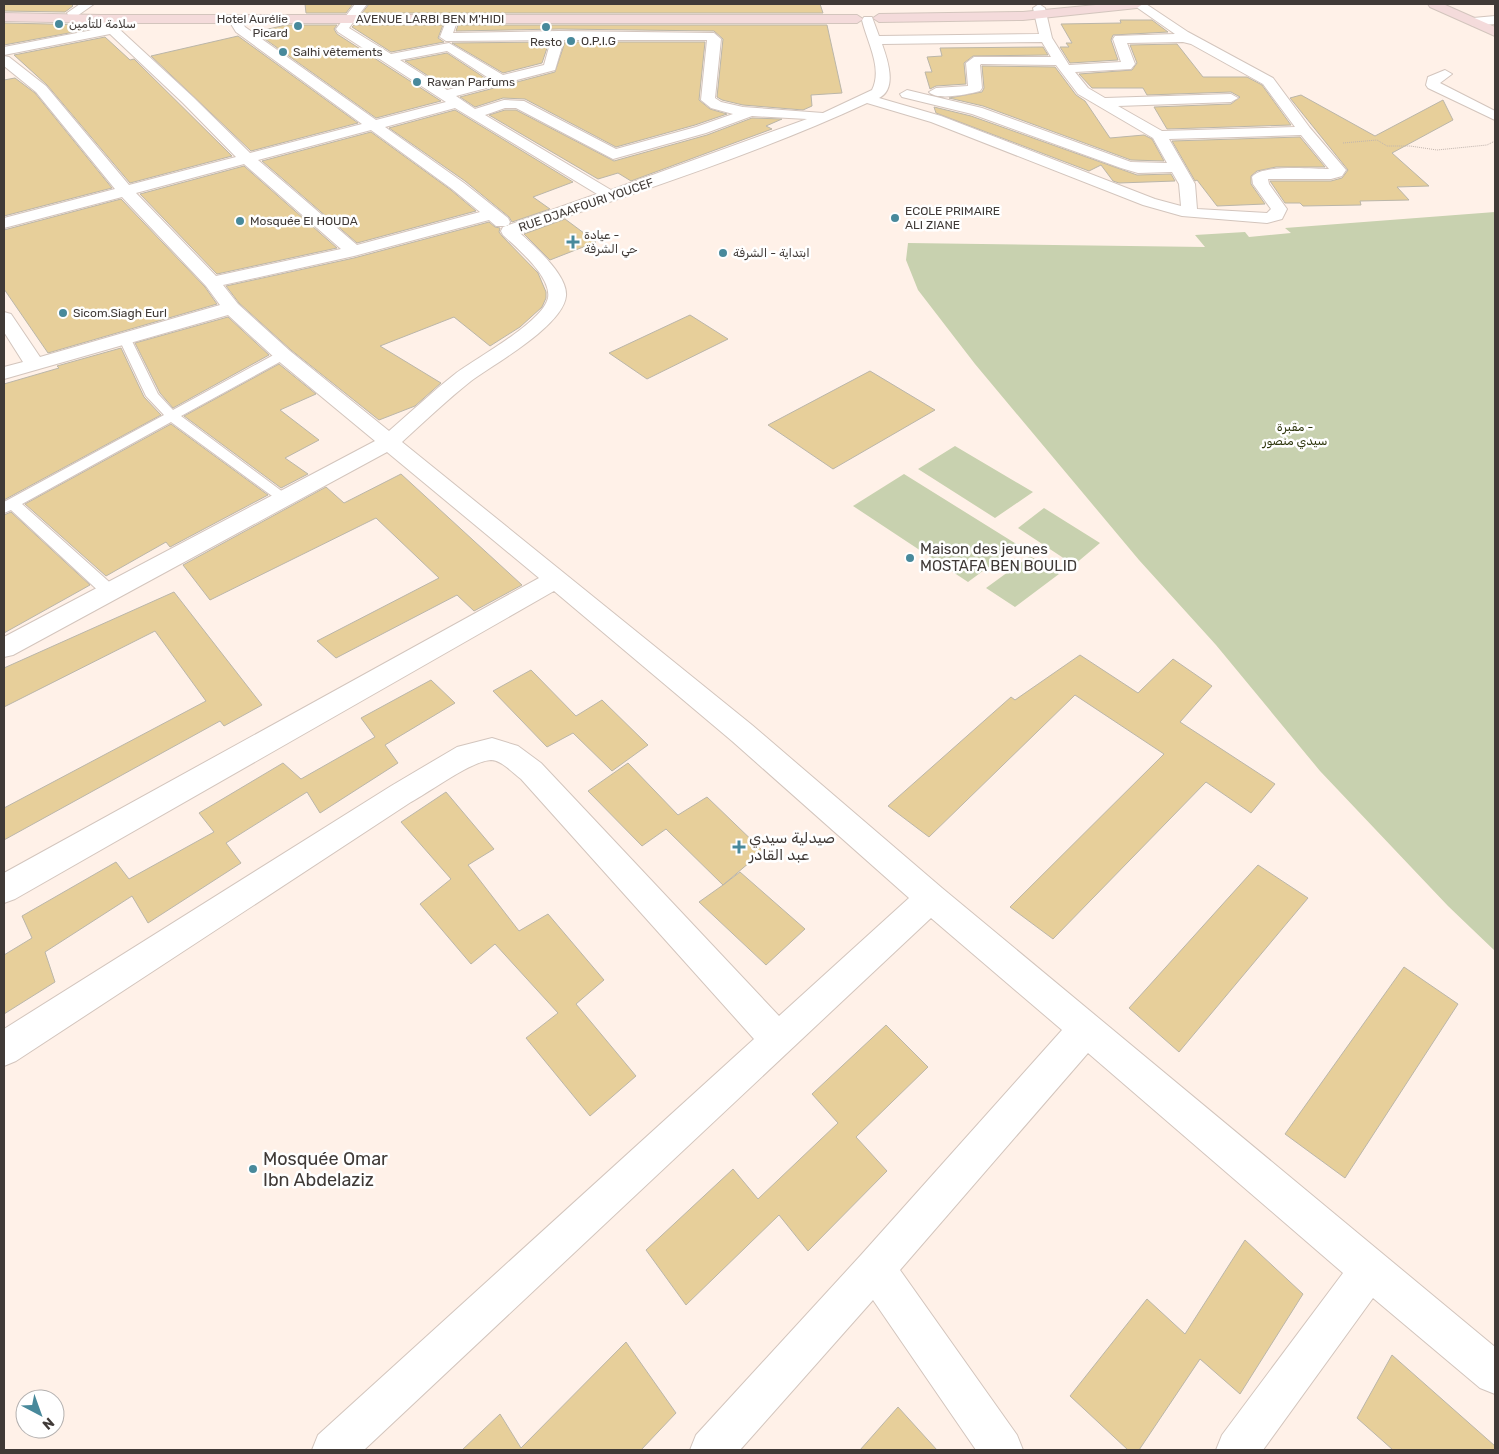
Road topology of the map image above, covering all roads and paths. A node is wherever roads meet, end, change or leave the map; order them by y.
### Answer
1 (88, 4) edge
2 (1084, 4) edge
3 (1138, 4) edge
4 (1434, 4) edge
5 (4, 10) edge
6 (1040, 11) junction
7 (355, 12) edge
8 (73, 13) junction
9 (863, 14) junction
10 (4, 17) edge
11 (234, 19) junction
12 (452, 19) junction
13 (1495, 20) edge
14 (1473, 22) junction
15 (107, 24) junction
16 (1495, 32) edge
17 (558, 35) junction
18 (1185, 37) junction
19 (1046, 38) junction
20 (873, 40) junction
21 (4, 52) edge
22 (387, 59) junction
23 (4, 60) edge
24 (1063, 65) junction
25 (1213, 66) dead end
26 (1445, 74) dead end
27 (501, 80) junction
28 (881, 88) junction
29 (900, 92) junction
30 (1231, 98) dead end
31 (451, 99) junction
32 (868, 99) junction
33 (1101, 102) junction
34 (752, 111) junction
35 (473, 114) junction
36 (830, 116) junction
37 (1495, 116) edge
38 (372, 126) junction
39 (1305, 131) junction
40 (1160, 135) junction
41 (1495, 142) edge
42 (1318, 144) junction
43 (247, 159) junction
44 (1178, 167) junction
45 (125, 191) junction
46 (611, 196) junction
47 (1188, 213) junction
48 (492, 214) junction
49 (4, 224) edge
50 (509, 231) junction
51 (354, 251) junction
52 (212, 282) junction
53 (231, 308) junction
54 (4, 318) edge
55 (125, 339) junction
56 (283, 356) junction
57 (34, 365) junction
58 (4, 373) edge
59 (172, 416) junction
60 (389, 442) junction
61 (284, 498) junction
62 (8, 506) edge
63 (557, 579) junction
64 (110, 592) junction
65 (4, 648) edge
66 (4, 889) edge
67 (931, 898) junction
68 (1086, 1029) junction
69 (778, 1039) junction
70 (4, 1049) edge
71 (876, 1269) junction
72 (1370, 1270) junction
73 (1495, 1373) edge
74 (333, 1450) edge
75 (711, 1450) edge
76 (1002, 1450) edge
77 (1237, 1450) edge

1 - 8 street
2 - 6 main road, AVENUE LARBI BEN M'HIDI
3 - 6 main road, AVENUE LARBI BEN M'HIDI
3 - 18 street
4 - 14 main road
5 - 8 main road, AVENUE LARBI BEN M'HIDI
6 - 9 main road, AVENUE LARBI BEN M'HIDI
6 - 19 street
7 - 8 main road, AVENUE LARBI BEN M'HIDI
7 - 9 main road, AVENUE LARBI BEN M'HIDI
7 - 11 main road, AVENUE LARBI BEN M'HIDI
7 - 12 main road, AVENUE LARBI BEN M'HIDI
7 - 22 street
9 - 12 main road, AVENUE LARBI BEN M'HIDI
9 - 20 street
10 - 15 main road, AVENUE LARBI BEN M'HIDI
11 - 15 main road, AVENUE LARBI BEN M'HIDI
11 - 38 street
12 - 17 street
13 - 14 street
14 - 16 main road
15 - 21 street
15 - 43 street
17 - 27 street
17 - 34 street
18 - 24 street
18 - 25 street
18 - 39 street
19 - 20 street
19 - 24 street
20 - 28 street
22 - 27 street
22 - 31 street
23 - 45 street
24 - 29 street
24 - 33 street
26 - 37 street
27 - 31 street
28 - 29 street
28 - 32 street, RUE DJAAFOURI YOUCEF
29 - 44 street
30 - 33 street
31 - 35 street
31 - 38 street
32 - 36 street, RUE DJAAFOURI YOUCEF
32 - 47 street
33 - 40 street
34 - 35 street
34 - 36 street
35 - 46 street
36 - 46 street, RUE DJAAFOURI YOUCEF
38 - 43 street
38 - 48 street
39 - 40 street
39 - 42 street
40 - 44 street
41 - 42 path
42 - 47 street
43 - 45 street
43 - 51 street
44 - 47 street
45 - 49 street
45 - 52 street
46 - 50 street, RUE DJAAFOURI YOUCEF
48 - 50 street
48 - 51 street
50 - 60 street, RUE DJAAFOURI YOUCEF
51 - 52 street
52 - 53 street
53 - 55 street
53 - 56 street
54 - 57 street
55 - 57 street
55 - 59 lane
56 - 59 lane
56 - 60 street
57 - 58 street
59 - 61 lane
59 - 62 lane
60 - 61 street, RUE DJAAFOURI YOUCEF
60 - 63 street
61 - 64 street, RUE DJAAFOURI YOUCEF
62 - 64 lane
63 - 66 street
63 - 67 street
64 - 65 street, RUE DJAAFOURI YOUCEF
67 - 68 street
67 - 69 street
68 - 71 street
68 - 72 street
69 - 70 street
69 - 74 street
71 - 75 street
71 - 76 street
72 - 73 street
72 - 77 street

